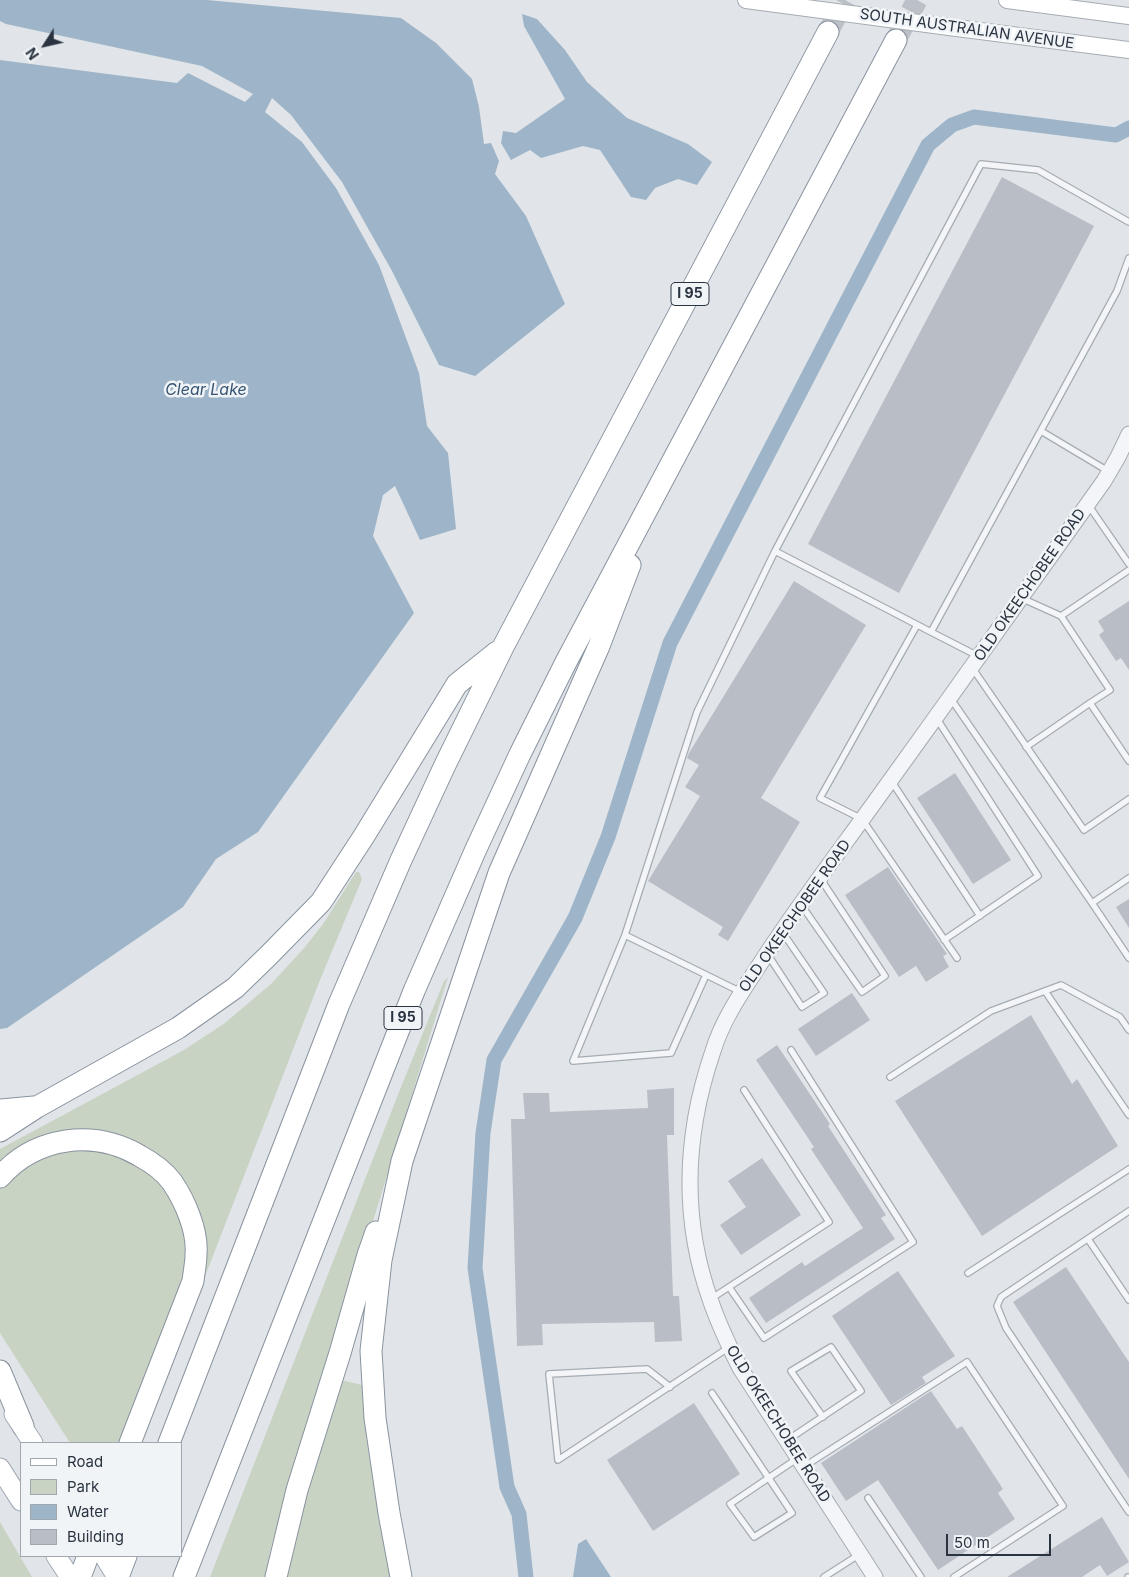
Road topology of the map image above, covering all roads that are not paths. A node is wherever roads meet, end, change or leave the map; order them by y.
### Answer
1 (746, 0) edge
2 (1007, 0) edge
3 (1129, 16) edge
4 (828, 32) tunnel mouth
5 (896, 40) tunnel mouth
6 (1129, 50) edge
7 (1129, 222) edge
8 (1129, 258) edge
9 (1041, 431) junction
10 (1128, 438) edge
11 (1109, 472) junction
12 (663, 477) junction
13 (1087, 504) junction
14 (775, 552) junction
15 (1129, 564) edge
16 (1129, 570) edge
17 (1021, 598) junction
18 (1061, 616) junction
19 (917, 625) junction
20 (931, 632) junction
21 (503, 647) junction
22 (975, 662) junction
23 (950, 698) junction
24 (1090, 703) junction
25 (936, 718) junction
26 (1026, 747) junction
27 (1129, 760) edge
28 (890, 780) junction
29 (1129, 799) edge
30 (862, 819) junction
31 (820, 878) junction
32 (1129, 878) edge
33 (1092, 903) junction
34 (800, 904) junction
35 (980, 916) junction
36 (782, 930) junction
37 (625, 935) junction
38 (944, 940) junction
39 (767, 953) junction
40 (957, 958) dead end
41 (1129, 958) edge
42 (706, 975) junction
43 (1045, 991) junction
44 (741, 992) junction
45 (1129, 1030) edge
46 (791, 1050) dead end
47 (890, 1077) dead end
48 (744, 1090) dead end
49 (37, 1107) junction
50 (0, 1110) edge
51 (1129, 1115) edge
52 (0, 1131) edge
53 (402, 1161) junction
54 (1129, 1169) edge
55 (0, 1177) edge
56 (1129, 1212) edge
57 (1088, 1239) junction
58 (968, 1273) dead end
59 (729, 1287) junction
60 (710, 1300) junction
61 (1129, 1300) edge
62 (730, 1347) junction
63 (0, 1371) edge
64 (670, 1387) junction
65 (0, 1392) edge
66 (712, 1393) dead end
67 (823, 1417) junction
68 (28, 1435) edge
69 (787, 1441) junction
70 (130, 1442) edge
71 (169, 1442) edge
72 (801, 1463) junction
73 (0, 1468) edge
74 (768, 1478) junction
75 (868, 1498) dead end
76 (20, 1499) edge
77 (1129, 1512) edge
78 (860, 1554) junction
79 (88, 1557) edge
80 (105, 1557) edge
81 (126, 1557) edge
82 (80, 1577) edge
83 (117, 1577) edge
84 (184, 1577) edge
85 (276, 1577) edge
86 (401, 1577) edge
87 (824, 1577) edge
88 (875, 1577) edge
89 (921, 1577) edge
90 (954, 1577) edge

1 - 6 main road, SOUTH AUSTRALIAN AVENUE, bridge
2 - 3 main road
4 - 21 highway, I 95
5 - 12 highway, I 95
7 - 14 lane
8 - 9 lane
9 - 11 lane
9 - 20 lane
10 - 11 street, OLD OKEECHOBEE ROAD
11 - 13 street, OLD OKEECHOBEE ROAD
12 - 53 highway
12 - 84 highway, I 95
13 - 15 lane
13 - 17 street, OLD OKEECHOBEE ROAD
14 - 19 lane
14 - 37 lane
16 - 18 lane
17 - 18 lane
17 - 22 street, OLD OKEECHOBEE ROAD
18 - 24 lane
19 - 20 lane
19 - 30 lane
20 - 22 lane
21 - 49 highway
21 - 71 highway, I 95
22 - 23 street, OLD OKEECHOBEE ROAD
22 - 26 lane
23 - 25 street, OLD OKEECHOBEE ROAD
23 - 33 lane
24 - 26 lane
24 - 27 lane
25 - 28 street, OLD OKEECHOBEE ROAD
25 - 35 lane
26 - 29 lane
28 - 30 street, OLD OKEECHOBEE ROAD
28 - 35 lane
30 - 31 street, OLD OKEECHOBEE ROAD
30 - 38 lane
31 - 34 street, OLD OKEECHOBEE ROAD
31 - 34 lane
32 - 33 lane
33 - 41 lane
34 - 36 street, OLD OKEECHOBEE ROAD
35 - 38 lane
36 - 39 street, OLD OKEECHOBEE ROAD
36 - 39 lane
37 - 42 lane
37 - 42 lane
38 - 40 lane
39 - 44 street, OLD OKEECHOBEE ROAD
42 - 44 lane
43 - 45 lane
43 - 47 lane
43 - 51 lane
44 - 60 street, OLD OKEECHOBEE ROAD
46 - 59 lane
48 - 59 lane
49 - 50 highway
49 - 52 highway
53 - 85 highway
53 - 86 highway
54 - 58 lane
55 - 70 highway
56 - 57 lane
57 - 61 lane
57 - 77 lane
59 - 60 lane
60 - 62 street, OLD OKEECHOBEE ROAD
62 - 64 lane
62 - 69 street, OLD OKEECHOBEE ROAD
63 - 68 highway
64 - 64 lane
65 - 68 main road
66 - 74 lane
67 - 67 lane
67 - 69 lane
69 - 72 street, OLD OKEECHOBEE ROAD
72 - 74 lane
72 - 78 street, OLD OKEECHOBEE ROAD
72 - 90 lane
73 - 76 main road
74 - 74 lane
75 - 89 lane
78 - 87 lane
78 - 88 street, OLD OKEECHOBEE ROAD
79 - 82 highway
80 - 83 main road
81 - 83 highway

